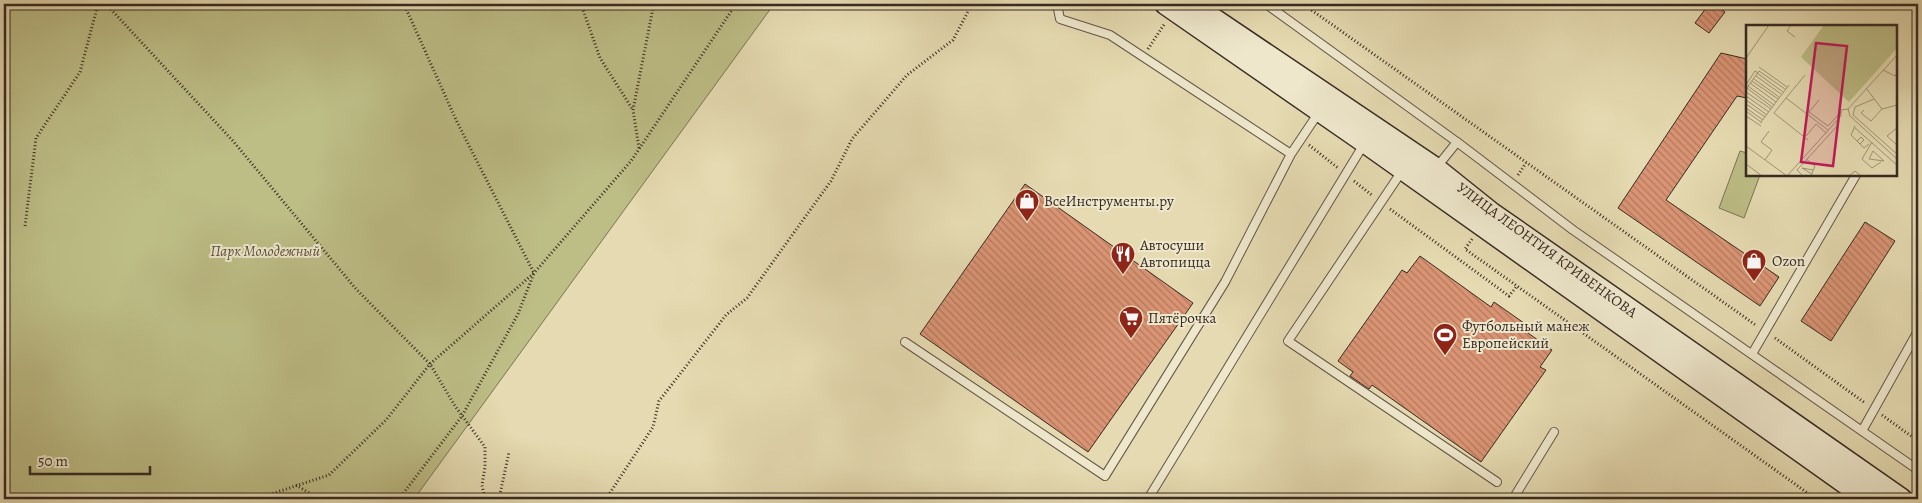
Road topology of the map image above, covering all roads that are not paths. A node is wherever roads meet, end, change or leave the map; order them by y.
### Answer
1 (1057, 4) edge
2 (1266, 4) edge
3 (1177, 6) edge
4 (1319, 110) junction
5 (1365, 142) junction
6 (1457, 142) junction
7 (1291, 154) junction
8 (1436, 169) junction
9 (1403, 170) junction
10 (1855, 176) edge
11 (1918, 330) edge
12 (905, 342) dead end
13 (1752, 354) junction
14 (1862, 431) junction
15 (1554, 432) dead end
16 (1918, 470) edge
17 (1496, 482) dead end
18 (1148, 499) edge
19 (1513, 499) edge
20 (1868, 499) edge
21 (1901, 499) edge

1 - 7 lane
2 - 6 lane
3 - 4 street, УЛИЦА ЛЕОНТИЯ КРИВЕНКОВА
3 - 8 street, УЛИЦА ЛЕОНТИЯ КРИВЕНКОВА
4 - 5 street, УЛИЦА ЛЕОНТИЯ КРИВЕНКОВА
4 - 7 lane
5 - 9 street, УЛИЦА ЛЕОНТИЯ КРИВЕНКОВА
5 - 18 lane
6 - 8 lane
6 - 13 lane
7 - 12 lane
8 - 21 street, УЛИЦА ЛЕОНТИЯ КРИВЕНКОВА
9 - 17 lane
9 - 20 street, УЛИЦА ЛЕОНТИЯ КРИВЕНКОВА
10 - 13 lane
11 - 14 lane
13 - 14 lane
14 - 16 lane
15 - 19 lane

